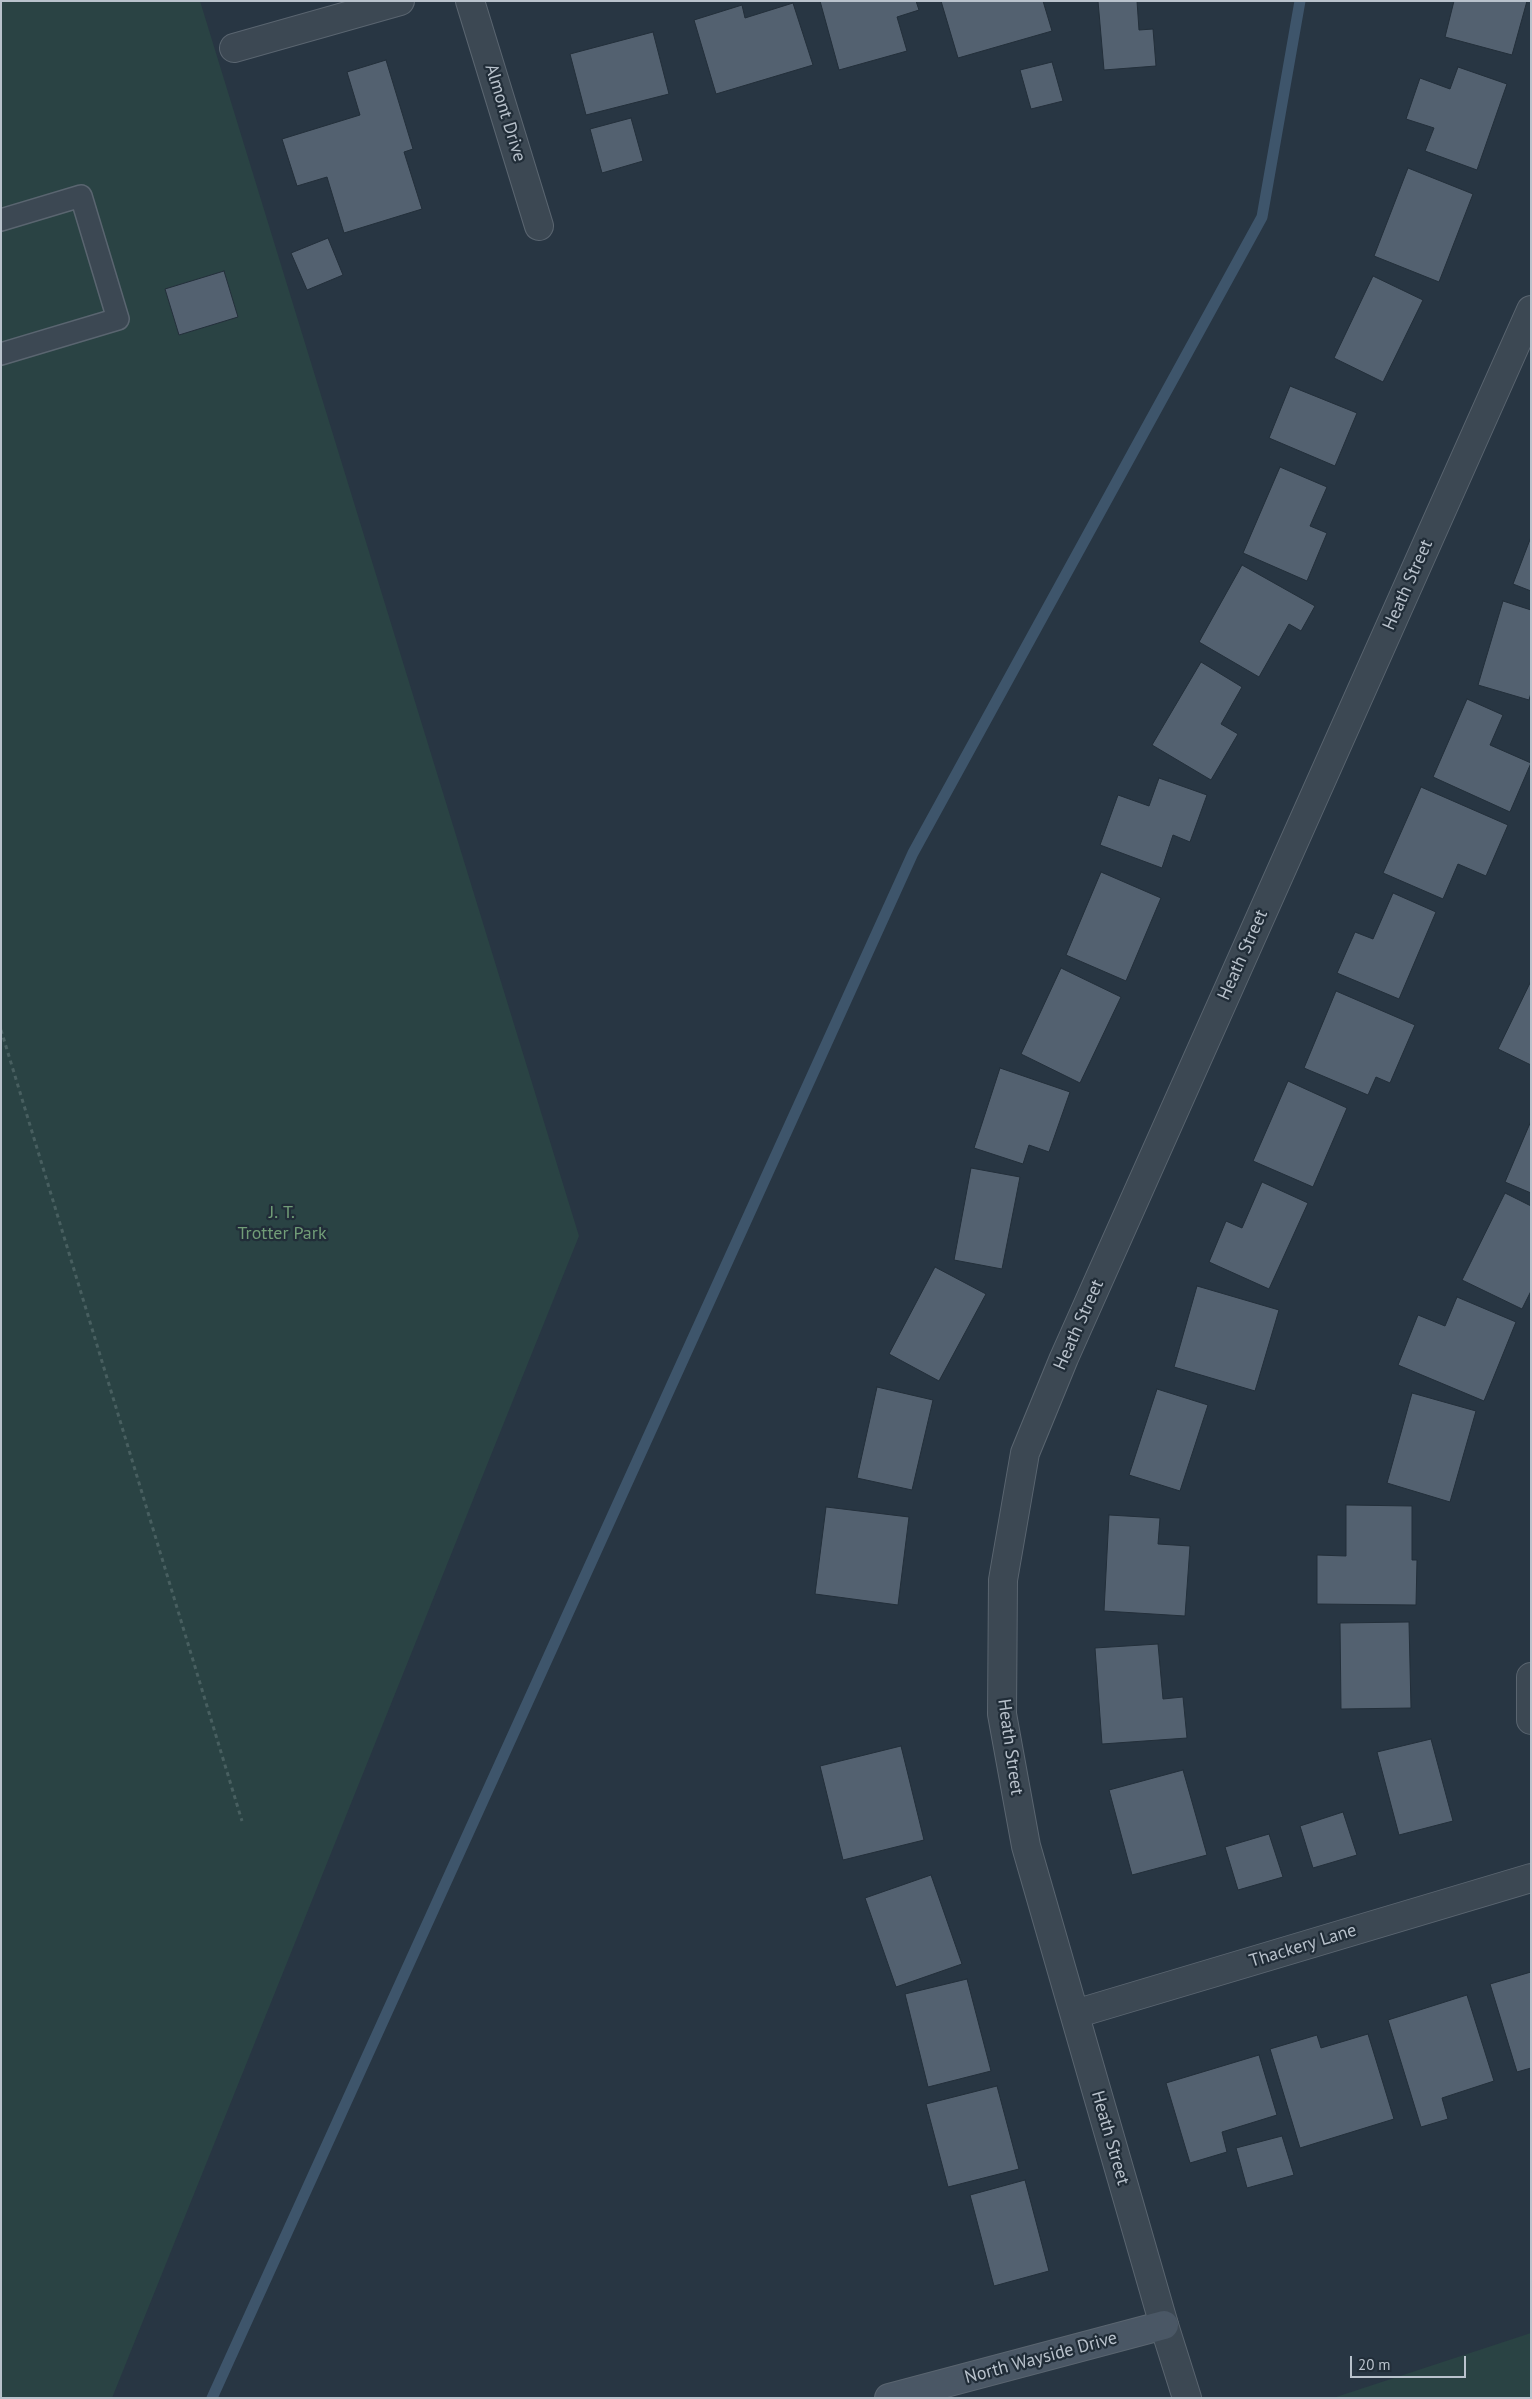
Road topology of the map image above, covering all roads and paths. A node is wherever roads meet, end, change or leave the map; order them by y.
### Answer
1 (400, 1) edge
2 (470, 1) edge
3 (234, 48) dead end
4 (1, 220) edge
5 (539, 226) dead end
6 (1531, 310) edge
7 (1, 354) edge
8 (1, 1030) edge
9 (1531, 1677) edge
10 (1531, 1720) edge
11 (242, 1821) dead end
12 (1531, 1878) edge
13 (1075, 2014) junction
14 (1164, 2325) junction
15 (890, 2398) edge
16 (1187, 2398) edge

1 - 3 street
2 - 5 street, Almont Drive
4 - 7 lane
6 - 13 street, Heath Street
8 - 11 path
9 - 10 street
12 - 13 street, Thackery Lane
13 - 14 street, Heath Street
14 - 15 street, North Wayside Drive
14 - 16 street, Heath Street

